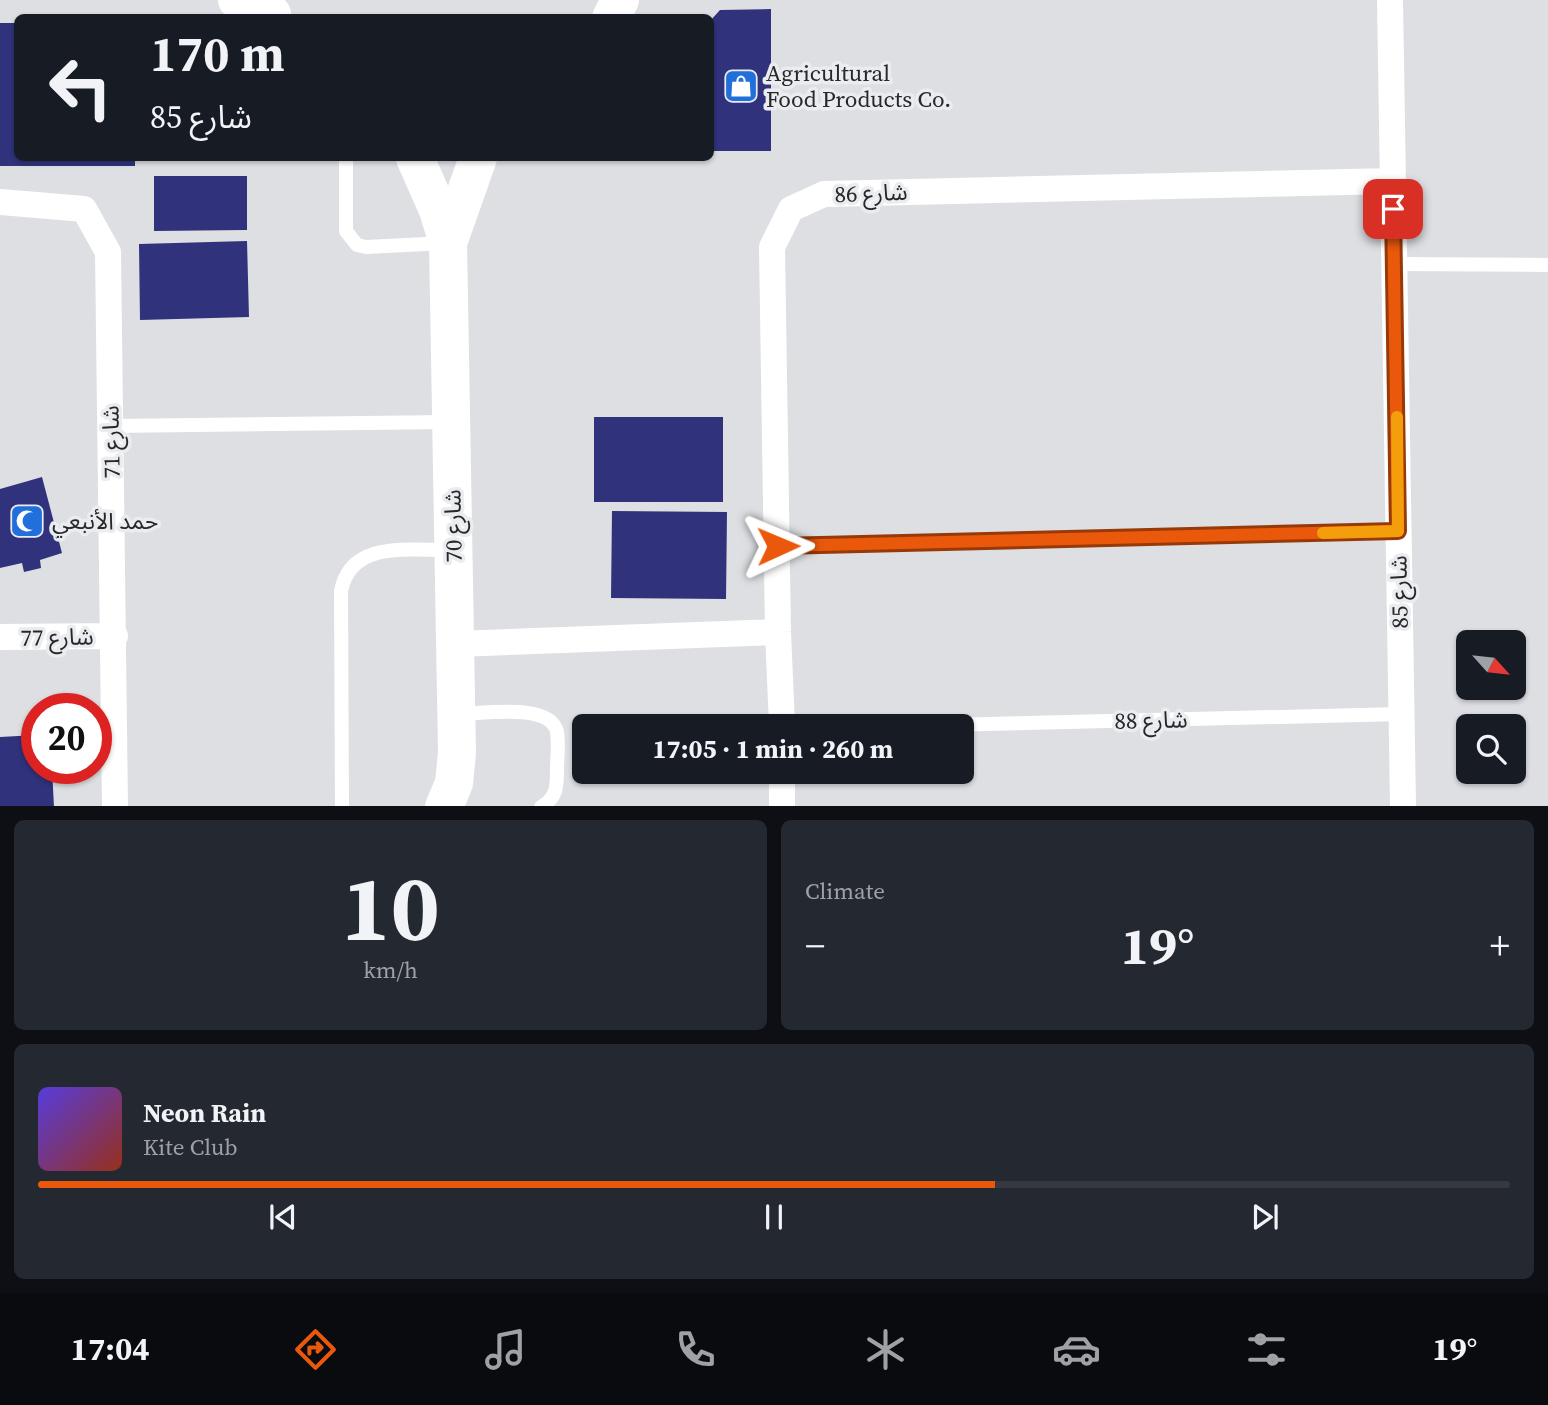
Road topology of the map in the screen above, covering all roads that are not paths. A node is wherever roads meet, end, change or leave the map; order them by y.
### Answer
1 (237, 0) edge
2 (1390, 0) edge
3 (271, 10) edge
4 (346, 161) edge
5 (416, 161) edge
6 (477, 161) edge
7 (1392, 181) junction
8 (0, 202) edge
9 (448, 243) junction
10 (1395, 264) junction
11 (1548, 265) edge
12 (452, 422) junction
13 (111, 426) junction
14 (1398, 531) junction
15 (778, 546) junction
16 (454, 550) junction
17 (778, 632) junction
18 (115, 636) junction
19 (0, 638) edge
20 (456, 644) junction
21 (457, 714) junction
22 (781, 714) edge
23 (1401, 714) junction
24 (974, 724) edge
25 (782, 784) edge
26 (115, 806) edge
27 (342, 806) edge
28 (444, 806) edge
29 (542, 806) edge
30 (782, 806) edge
31 (1403, 806) edge

1 - 3 street
2 - 7 street, شارع 85
4 - 9 lane
5 - 9 street, شارع 70
6 - 9 street, شارع 70
7 - 10 street, شارع 85
7 - 15 street, شارع 86
8 - 13 street, شارع 71
9 - 12 street, شارع 70
10 - 11 lane
10 - 14 street, شارع 85
12 - 13 lane
12 - 16 street, شارع 70
13 - 18 street, شارع 71
14 - 15 lane
14 - 23 street, شارع 85
15 - 17 street, شارع 86
16 - 20 street, شارع 70
16 - 27 lane
17 - 20 street
17 - 22 street, شارع 86
18 - 19 street, شارع 77
18 - 26 street, شارع 71
20 - 21 street, شارع 70
21 - 28 street, شارع 70
21 - 29 lane
23 - 24 lane, شارع 88
23 - 31 street, شارع 85
25 - 30 street

